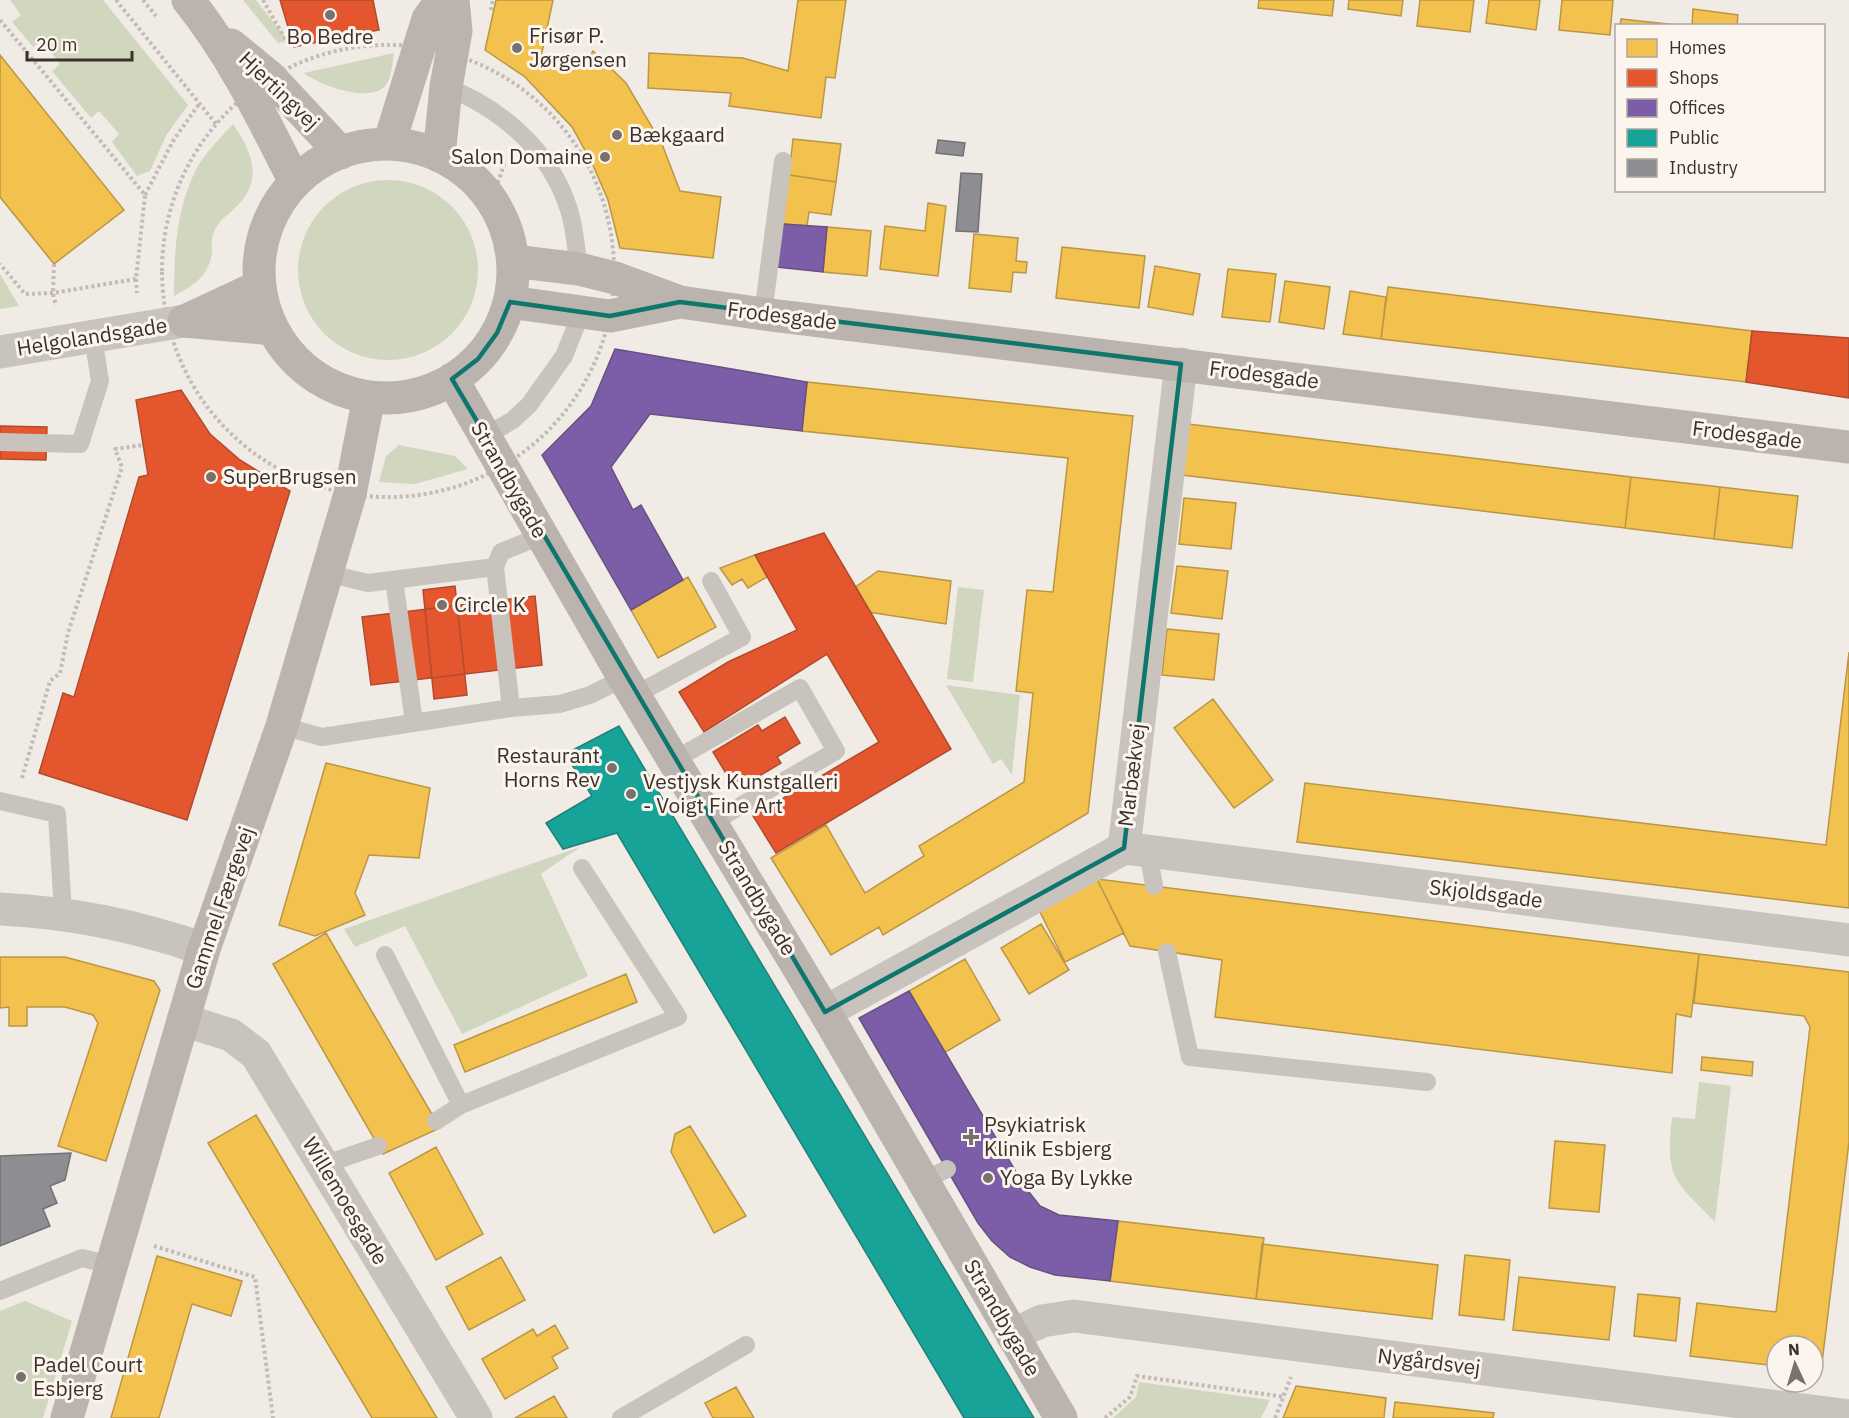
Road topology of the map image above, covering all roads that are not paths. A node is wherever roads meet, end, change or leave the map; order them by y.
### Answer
1 (188, 0) edge
2 (442, 0) edge
3 (453, 0) edge
4 (273, 77) junction
5 (446, 87) junction
6 (389, 144) junction
7 (341, 153) junction
8 (439, 156) junction
9 (783, 161) dead end
10 (295, 182) junction
11 (513, 261) junction
12 (579, 269) junction
13 (260, 286) junction
14 (510, 302) junction
15 (680, 302) junction
16 (596, 313) junction
17 (764, 314) junction
18 (176, 323) junction
19 (273, 328) junction
20 (93, 337) junction
21 (0, 352) edge
22 (1181, 364) junction
23 (452, 380) junction
24 (369, 397) junction
25 (484, 436) junction
26 (0, 442) edge
27 (1849, 447) edge
28 (541, 536) junction
29 (495, 567) junction
30 (326, 573) junction
31 (394, 580) junction
32 (711, 581) dead end
33 (630, 686) junction
34 (511, 708) junction
35 (414, 722) junction
36 (282, 726) junction
37 (674, 760) junction
38 (7, 803) edge
39 (711, 823) junction
40 (1136, 849) junction
41 (582, 868) dead end
42 (1154, 886) dead end
43 (0, 909) edge
44 (63, 913) junction
45 (1849, 940) edge
46 (204, 949) junction
47 (1167, 952) dead end
48 (385, 955) dead end
49 (825, 1012) junction
50 (183, 1020) junction
51 (1427, 1082) dead end
52 (461, 1105) junction
53 (436, 1121) dead end
54 (378, 1146) dead end
55 (323, 1165) junction
56 (115, 1251) junction
57 (0, 1291) edge
58 (1012, 1335) junction
59 (746, 1345) dead end
60 (1849, 1416) edge
61 (67, 1418) edge
62 (476, 1418) edge
63 (621, 1418) edge
64 (1061, 1418) edge

1 - 4 street, Hjertingvej
2 - 6 street
3 - 5 street
4 - 7 street, Hjertingvej
4 - 10 street, Hjertingvej
5 - 8 street
5 - 12 lane
6 - 7 street
6 - 8 street
7 - 10 street
8 - 11 street
9 - 17 lane
10 - 13 street
11 - 12 street, Frodesgade
11 - 14 street
12 - 15 street, Frodesgade
13 - 18 street, Helgolandsgade
13 - 19 street
14 - 16 street, Frodesgade
14 - 23 street
15 - 16 street, Frodesgade
15 - 17 street, Frodesgade
16 - 25 lane
17 - 22 street, Frodesgade
18 - 19 street, Helgolandsgade
18 - 20 street, Helgolandsgade
19 - 24 street
20 - 21 street, Helgolandsgade
20 - 26 lane
22 - 27 street, Frodesgade
22 - 40 street, Marbækvej
23 - 24 street
23 - 25 street, Strandbygade
24 - 30 street, Gammel Færgevej
25 - 28 street, Strandbygade
28 - 29 lane
28 - 33 street, Strandbygade
29 - 31 lane
29 - 34 lane
30 - 31 lane
30 - 36 street, Gammel Færgevej
31 - 35 lane
32 - 33 lane
33 - 34 lane
33 - 37 street, Strandbygade
34 - 35 lane
35 - 36 lane
36 - 46 street, Gammel Færgevej
37 - 39 street, Strandbygade
37 - 39 lane
38 - 44 lane
39 - 49 street, Strandbygade
40 - 42 lane
40 - 45 street, Skjoldsgade
40 - 49 street, Marbækvej
41 - 52 lane
43 - 44 street
44 - 46 street
46 - 50 street, Gammel Færgevej
47 - 51 lane
48 - 52 lane
49 - 58 street, Strandbygade
50 - 55 street, Willemoesgade
50 - 56 street, Gammel Færgevej
52 - 53 lane
54 - 55 lane
55 - 62 street, Willemoesgade
56 - 57 lane
56 - 61 street, Gammel Færgevej
58 - 60 street, Nygårdsvej
58 - 64 street, Strandbygade
59 - 63 lane

